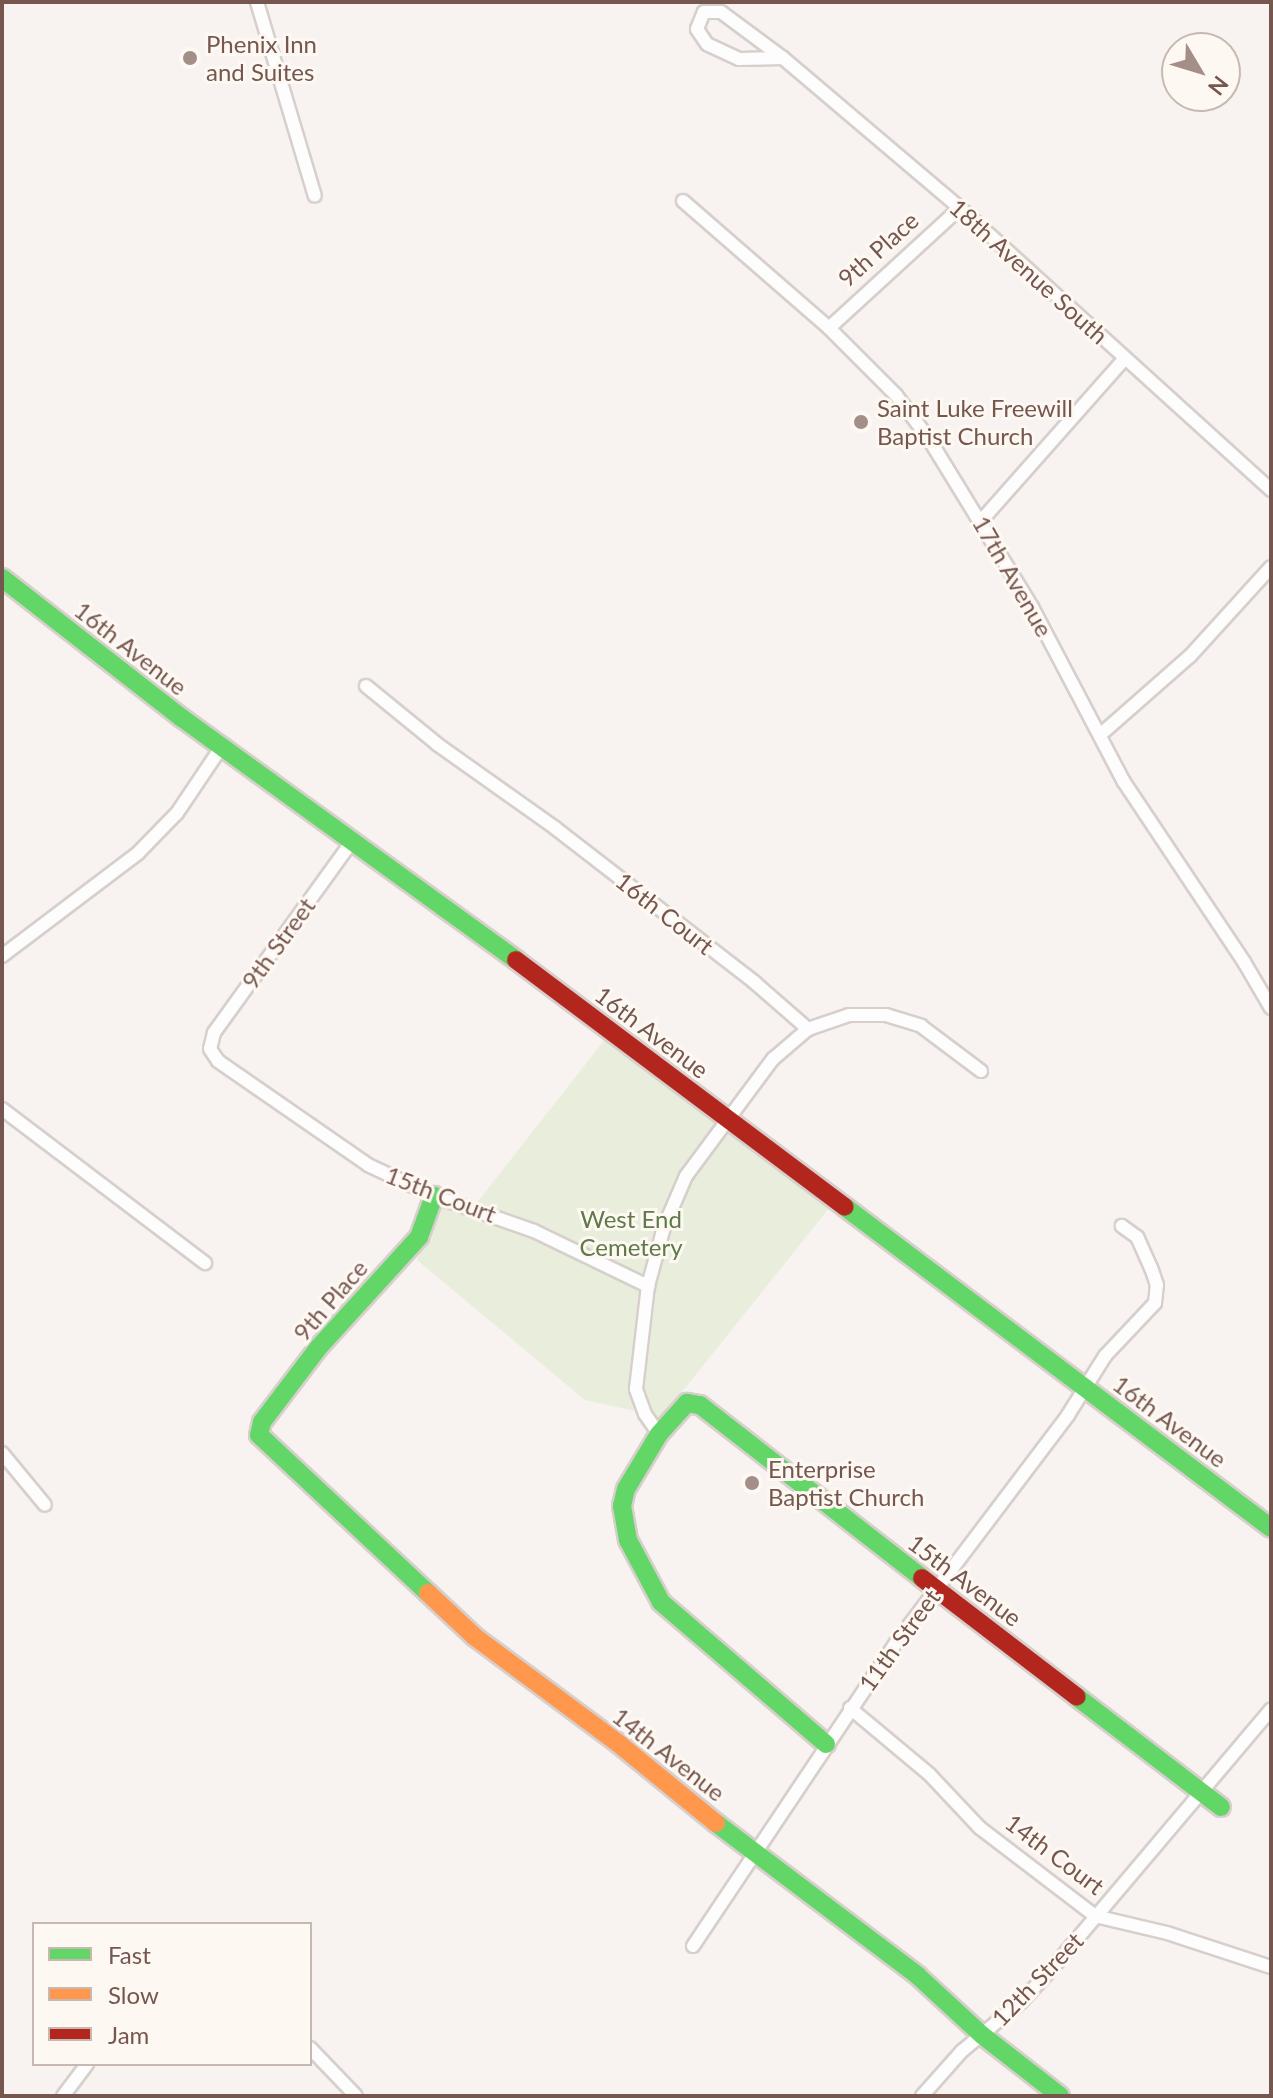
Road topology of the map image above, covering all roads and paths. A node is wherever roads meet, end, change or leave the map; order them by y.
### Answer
1 (257, 2) edge
2 (783, 58) junction
3 (315, 196) dead end
4 (683, 201) dead end
5 (960, 208) junction
6 (829, 328) junction
7 (1125, 358) junction
8 (1271, 490) edge
9 (981, 521) junction
10 (1271, 567) edge
11 (2, 578) edge
12 (366, 686) dead end
13 (1100, 735) junction
14 (222, 746) junction
15 (353, 840) junction
16 (2, 956) edge
17 (1271, 1008) edge
18 (808, 1029) junction
19 (210, 1049) joint
20 (981, 1071) dead end
21 (2, 1109) edge
22 (727, 1117) junction
23 (434, 1196) junction
24 (1122, 1226) dead end
25 (205, 1263) dead end
26 (648, 1286) junction
27 (1085, 1387) junction
28 (659, 1434) junction
29 (259, 1435) joint
30 (2, 1453) edge
31 (45, 1505) dead end
32 (1271, 1528) edge
33 (936, 1590) junction
34 (850, 1708) junction
35 (1271, 1709) edge
36 (826, 1744) junction
37 (1203, 1793) junction
38 (1221, 1807) dead end
39 (756, 1853) junction
40 (1095, 1916) junction
41 (693, 1946) dead end
42 (1271, 1967) edge
43 (982, 2035) junction
44 (312, 2050) edge
45 (86, 2066) edge
46 (63, 2096) edge
47 (356, 2096) edge
48 (922, 2096) edge
49 (1060, 2096) edge

1 - 3 street
2 - 2 street, 18th Avenue South
2 - 5 street, 18th Avenue South
4 - 6 street, 17th Avenue
5 - 6 street, 9th Place
5 - 7 street, 18th Avenue South
6 - 9 street, 17th Avenue
7 - 8 street, 18th Avenue South
7 - 9 street
9 - 13 street, 17th Avenue
10 - 13 street
11 - 14 street, 16th Avenue
12 - 18 street, 16th Court
13 - 17 street, 17th Avenue
14 - 15 street, 16th Avenue
14 - 16 street
15 - 19 street, 9th Street
15 - 22 street, 16th Avenue
18 - 20 street
18 - 22 street
19 - 23 street, 15th Court
21 - 25 street
22 - 26 street
22 - 27 street, 16th Avenue
23 - 26 street, 15th Court
23 - 29 street, 9th Place
24 - 27 street, 11th Street
26 - 28 street
27 - 32 street, 16th Avenue
27 - 33 street, 11th Street
28 - 33 street, 15th Avenue
28 - 36 street
29 - 39 street, 14th Avenue
30 - 31 street
33 - 34 street, 11th Street
33 - 37 street, 15th Avenue
34 - 36 street, 11th Street
34 - 40 street, 14th Court
35 - 37 street, 12th Street
36 - 39 street, 11th Street
37 - 38 street
37 - 40 street, 12th Street
39 - 41 street, 11th Street
39 - 43 street, 14th Avenue
40 - 42 street, 14th Court
40 - 43 street, 12th Street
43 - 48 street, 12th Street
43 - 49 street, 14th Avenue
44 - 47 street
45 - 46 street

